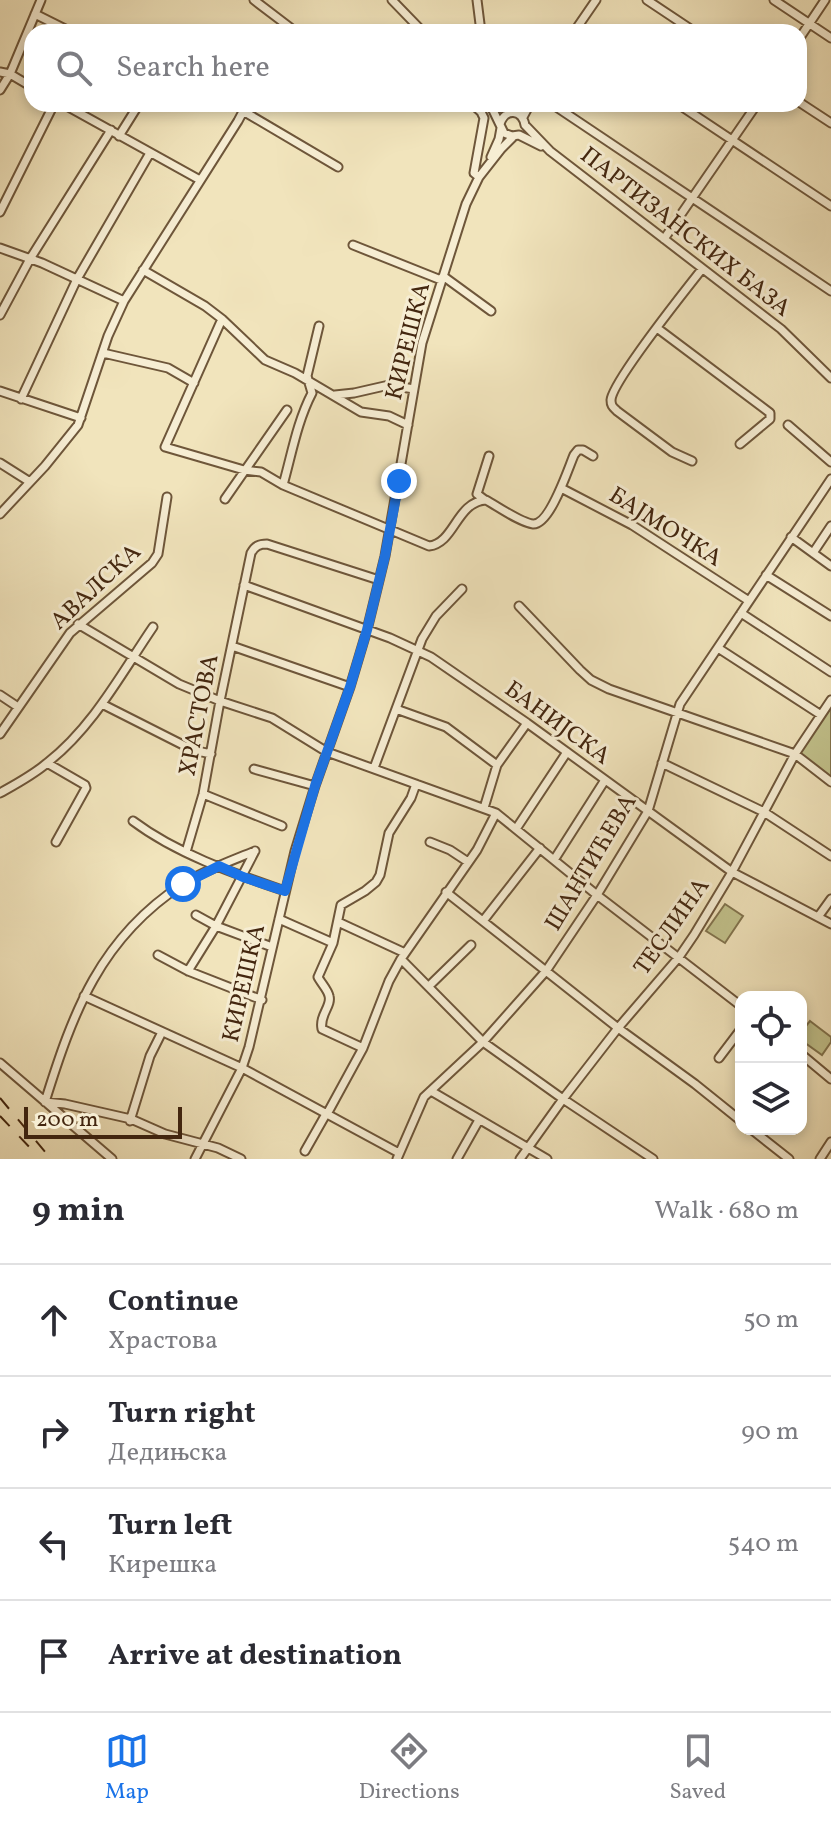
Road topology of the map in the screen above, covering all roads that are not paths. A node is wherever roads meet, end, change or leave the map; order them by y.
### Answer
1 (41, 0) edge
2 (254, 0) edge
3 (392, 0) edge
4 (477, 0) edge
5 (596, 0) edge
6 (647, 0) edge
7 (774, 0) edge
8 (825, 0) edge
9 (35, 14) junction
10 (809, 23) junction
11 (31, 24) edge
12 (55, 24) edge
13 (286, 24) edge
14 (415, 24) edge
15 (480, 24) edge
16 (580, 24) edge
17 (683, 24) edge
18 (807, 26) edge
19 (831, 38) edge
20 (24, 40) edge
21 (0, 72) edge
22 (10, 74) junction
23 (24, 82) edge
24 (0, 90) edge
25 (807, 107) edge
26 (50, 112) edge
27 (78, 112) edge
28 (134, 112) edge
29 (242, 112) edge
30 (251, 112) edge
31 (479, 112) edge
32 (494, 112) edge
33 (512, 112) edge
34 (520, 112) edge
35 (523, 112) edge
36 (564, 112) edge
37 (690, 112) edge
38 (752, 112) edge
39 (519, 116) junction
40 (831, 123) edge
41 (500, 126) junction
42 (111, 130) junction
43 (119, 136) junction
44 (516, 136) junction
45 (733, 141) junction
46 (550, 151) junction
47 (150, 153) junction
48 (487, 166) junction
49 (338, 167) dead end
50 (479, 177) junction
51 (200, 180) junction
52 (694, 198) junction
53 (831, 206) edge
54 (0, 212) edge
55 (664, 239) junction
56 (353, 245) dead end
57 (0, 248) edge
58 (30, 259) junction
59 (702, 269) junction
60 (143, 270) junction
61 (442, 278) junction
62 (77, 279) junction
63 (831, 291) edge
64 (124, 301) junction
65 (491, 311) dead end
66 (0, 315) edge
67 (222, 319) junction
68 (319, 326) dead end
69 (657, 328) junction
70 (103, 353) junction
71 (831, 363) edge
72 (828, 374) edge
73 (307, 380) junction
74 (194, 383) junction
75 (414, 389) junction
76 (0, 391) edge
77 (333, 395) junction
78 (21, 399) junction
79 (287, 410) dead end
80 (81, 418) junction
81 (408, 425) junction
82 (788, 425) dead end
83 (740, 444) dead end
84 (489, 456) dead end
85 (593, 456) dead end
86 (692, 461) dead end
87 (831, 462) edge
88 (0, 463) edge
89 (244, 470) junction
90 (831, 479) edge
91 (30, 482) junction
92 (283, 485) junction
93 (561, 488) junction
94 (167, 497) dead end
95 (476, 498) junction
96 (225, 499) dead end
97 (0, 514) edge
98 (831, 526) edge
99 (390, 530) junction
100 (791, 537) junction
101 (813, 553) junction
102 (831, 566) edge
103 (766, 575) junction
104 (379, 580) junction
105 (244, 585) junction
106 (462, 589) dead end
107 (749, 601) junction
108 (519, 606) dead end
109 (741, 613) junction
110 (831, 616) edge
111 (78, 624) junction
112 (153, 627) dead end
113 (367, 630) junction
114 (232, 646) junction
115 (718, 648) junction
116 (418, 651) junction
117 (132, 658) junction
118 (831, 672) edge
119 (350, 687) junction
120 (0, 695) edge
121 (831, 700) edge
122 (220, 701) junction
123 (102, 704) junction
124 (18, 707) junction
125 (396, 709) junction
126 (677, 712) junction
127 (825, 713) edge
128 (527, 723) junction
129 (0, 734) edge
130 (327, 752) junction
131 (567, 752) junction
132 (211, 754) junction
133 (795, 754) junction
134 (47, 763) junction
135 (662, 763) junction
136 (497, 765) junction
137 (374, 768) junction
138 (254, 769) dead end
139 (605, 780) junction
140 (831, 782) edge
141 (416, 784) junction
142 (315, 786) junction
143 (0, 793) edge
144 (203, 794) junction
145 (484, 808) junction
146 (648, 811) junction
147 (764, 812) junction
148 (496, 813) junction
149 (133, 821) dead end
150 (282, 826) dead end
151 (516, 829) junction
152 (56, 842) dead end
153 (430, 842) dead end
154 (540, 848) junction
155 (186, 852) junction
156 (831, 856) edge
157 (554, 860) junction
158 (468, 862) junction
159 (219, 866) junction
160 (732, 872) junction
161 (243, 877) junction
162 (285, 891) junction
163 (446, 892) junction
164 (597, 895) junction
165 (831, 899) edge
166 (196, 915) dead end
167 (818, 917) junction
168 (279, 919) junction
169 (483, 921) junction
170 (338, 922) junction
171 (831, 924) edge
172 (216, 926) junction
173 (333, 943) junction
174 (471, 945) dead end
175 (272, 947) junction
176 (158, 955) dead end
177 (403, 956) junction
178 (679, 957) junction
179 (188, 971) junction
180 (546, 971) junction
181 (429, 986) junction
182 (84, 996) junction
183 (262, 1000) junction
184 (735, 1001) edge
185 (618, 1028) junction
186 (162, 1032) junction
187 (735, 1037) edge
188 (483, 1042) junction
189 (363, 1048) junction
190 (719, 1058) dead end
191 (807, 1059) edge
192 (0, 1063) edge
193 (242, 1068) junction
194 (831, 1079) edge
195 (431, 1091) junction
196 (563, 1099) junction
197 (45, 1102) junction
198 (327, 1114) junction
199 (735, 1116) edge
200 (479, 1120) junction
201 (130, 1121) junction
202 (759, 1135) edge
203 (831, 1142) edge
204 (203, 1145) junction
205 (527, 1148) junction
206 (305, 1151) dead end
207 (398, 1156) edge
208 (650, 1158) edge
209 (112, 1159) edge
210 (195, 1159) edge
211 (241, 1159) edge
212 (457, 1159) edge
213 (520, 1159) edge
214 (547, 1159) edge
215 (789, 1159) edge
216 (820, 1159) edge

1 - 9 street
2 - 13 street
3 - 14 street
4 - 15 street
5 - 16 street
6 - 17 street
7 - 10 street
8 - 10 street
9 - 11 street
9 - 12 street
10 - 18 street
10 - 19 street
20 - 22 street
21 - 22 street
22 - 23 street
22 - 24 street
25 - 40 street
26 - 54 street
27 - 42 street
28 - 43 street
29 - 51 street
30 - 49 street
31 - 50 street
32 - 41 street
33 - 39 street, ПАРТИЗАНСКИХ БАЗА
34 - 39 street
35 - 39 street
36 - 52 street
37 - 45 street
38 - 45 street
39 - 41 street
39 - 44 street
39 - 46 street, ПАРТИЗАНСКИХ БАЗА
41 - 44 street
41 - 48 street, КИРЕШКА
42 - 43 street
42 - 58 street
43 - 47 street
44 - 46 street, ПАРТИЗАНСКИХ БАЗА
44 - 48 street, КИРЕШКА
45 - 52 street
45 - 53 street
46 - 55 street, ПАРТИЗАНСКИХ БАЗА
47 - 51 street
47 - 62 street
48 - 50 street, КИРЕШКА
50 - 61 street, КИРЕШКА
51 - 60 street
52 - 55 street
52 - 63 street
55 - 59 street, ПАРТИЗАНСКИХ БАЗА
56 - 61 street
57 - 58 street
58 - 62 street
58 - 66 street
59 - 69 street
59 - 72 street, ПАРТИЗАНСКИХ БАЗА
60 - 64 street
60 - 67 street
61 - 65 street
61 - 75 street, КИРЕШКА
62 - 64 street
62 - 78 street
64 - 70 street
67 - 73 street
67 - 74 street
68 - 73 street
69 - 83 street
69 - 86 street
70 - 74 street
70 - 80 street
71 - 72 street
73 - 77 street
73 - 92 street
74 - 89 street
75 - 77 street
75 - 81 street, КИРЕШКА
76 - 78 street
77 - 81 street
78 - 80 street
79 - 89 street
80 - 91 street
81 - 99 street, КИРЕШКА
82 - 87 street
84 - 95 street
85 - 93 street, БАЈМОЧКА
88 - 91 street
89 - 92 street
89 - 96 street
90 - 100 street, ШАНТИЋЕВА
91 - 97 street
92 - 99 street
93 - 95 street, БАЈМОЧКА
93 - 107 street, БАЈМОЧКА
94 - 111 street, АВАЛСКА
95 - 99 street
98 - 101 street
99 - 104 street, КИРЕШКА
100 - 101 street
100 - 103 street, ШАНТИЋЕВА
101 - 102 street
103 - 107 street, ШАНТИЋЕВА
103 - 110 street
104 - 105 street
104 - 113 street, КИРЕШКА
105 - 113 street, БАНИЈСКА
105 - 114 street, ХРАСТОВА
106 - 116 street
107 - 109 street, ШАНТИЋЕВА
108 - 126 street
109 - 115 street, ШАНТИЋЕВА
109 - 118 street
111 - 117 street
111 - 124 street, АВАЛСКА
112 - 117 street
113 - 116 street, БАНИЈСКА
113 - 119 street, КИРЕШКА
114 - 119 street
114 - 122 street, ХРАСТОВА
115 - 126 street, ШАНТИЋЕВА
115 - 127 street
116 - 125 street
116 - 128 street, БАНИЈСКА
117 - 122 street
117 - 123 street
119 - 130 street, КИРЕШКА
120 - 124 street
121 - 127 street, ТЕСЛИНА
122 - 130 street
122 - 132 street, ХРАСТОВА
123 - 132 street
123 - 134 street
124 - 129 street, АВАЛСКА
125 - 136 street
125 - 137 street
126 - 133 street
126 - 135 street, ШАНТИЋЕВА
127 - 133 street, ТЕСЛИНА
128 - 131 street, БАНИЈСКА
128 - 136 street
130 - 137 street
130 - 142 street, КИРЕШКА
131 - 139 street, БАНИЈСКА
131 - 151 street
132 - 144 street, ХРАСТОВА
133 - 140 street
133 - 147 street, ТЕСЛИНА
134 - 143 street
134 - 152 street
135 - 146 street, ШАНТИЋЕВА
135 - 147 street
136 - 145 street
137 - 141 street
138 - 142 street
139 - 146 street, БАНИЈСКА
139 - 157 street
141 - 145 street
141 - 170 street
142 - 162 street, КИРЕШКА
144 - 150 street
144 - 155 street, ХРАСТОВА
145 - 148 street
146 - 160 street, БАНИЈСКА
146 - 164 street, ШАНТИЋЕВА
147 - 156 street
147 - 160 street, ТЕСЛИНА
148 - 151 street
148 - 158 street
149 - 155 street
151 - 154 street
153 - 158 street
154 - 157 street
154 - 169 street
155 - 159 street
157 - 164 street
158 - 163 street
159 - 161 street
159 - 161 street
159 - 182 street
160 - 167 street, БАНИЈСКА
160 - 178 street, ТЕСЛИНА
161 - 162 street
161 - 172 street
162 - 168 street, КИРЕШКА
163 - 169 street
163 - 177 street
164 - 178 street
164 - 180 street, ШАНТИЋЕВА
165 - 167 street
166 - 172 street
167 - 171 street, БАНИЈСКА
168 - 173 street
168 - 175 street, КИРЕШКА
169 - 180 street
170 - 173 street
170 - 177 street
172 - 175 street
172 - 179 street
173 - 189 street
174 - 181 street
175 - 183 street, КИРЕШКА
176 - 179 street
177 - 181 street
177 - 189 street
178 - 184 street
178 - 185 street, ТЕСЛИНА
179 - 183 street
180 - 185 street
180 - 188 street, ШАНТИЋЕВА
181 - 188 street
182 - 186 street
182 - 197 street
183 - 193 street, КИРЕШКА
185 - 196 street, ТЕСЛИНА
185 - 199 street
186 - 193 street
186 - 201 street
187 - 190 street
188 - 195 street, ШАНТИЋЕВА
188 - 196 street
189 - 198 street
191 - 194 street
192 - 197 street
193 - 198 street
193 - 204 street, КИРЕШКА
195 - 200 street
195 - 207 street, ШАНТИЋЕВА
196 - 205 street, ТЕСЛИНА
196 - 208 street
197 - 201 street
197 - 209 street
198 - 206 street
198 - 207 street
200 - 205 street
200 - 212 street
201 - 204 street
202 - 215 street
203 - 216 street
204 - 210 street, КИРЕШКА
204 - 211 street
205 - 213 street, ТЕСЛИНА
205 - 214 street

